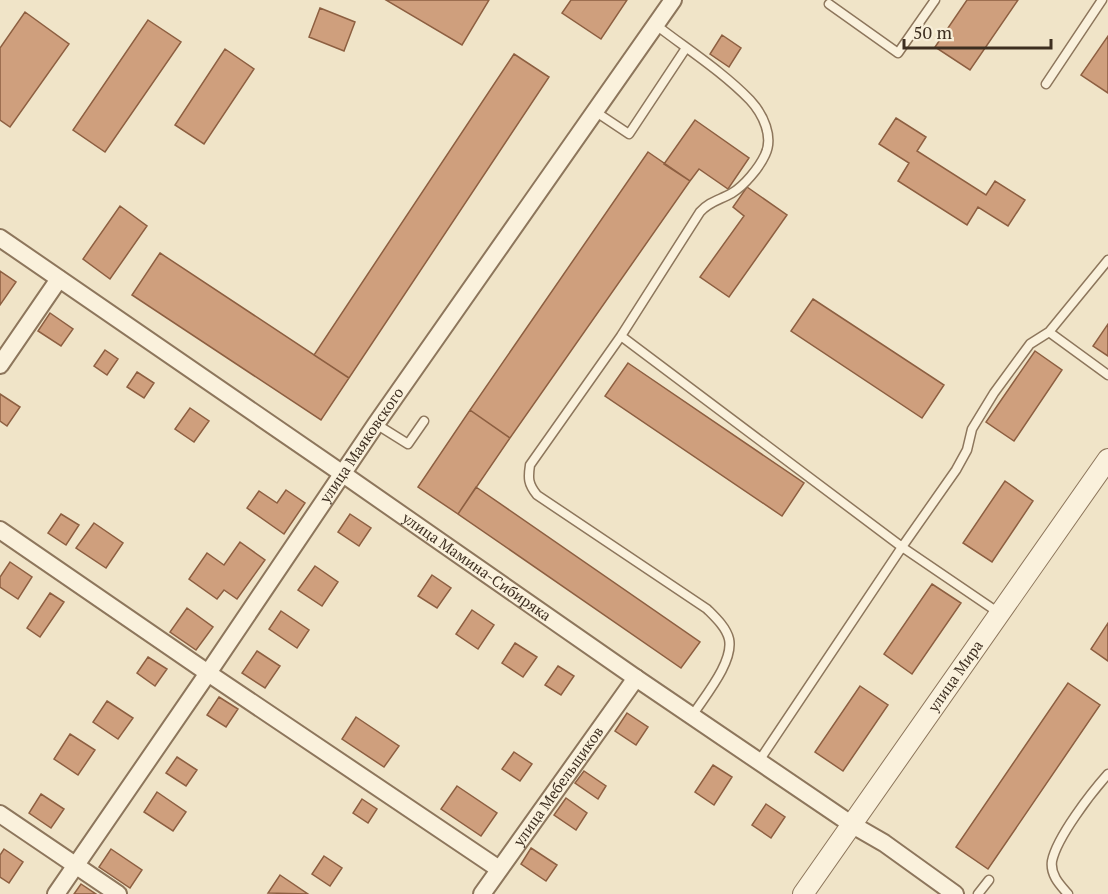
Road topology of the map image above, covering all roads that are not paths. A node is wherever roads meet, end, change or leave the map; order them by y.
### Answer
1 (674, 0) edge
2 (935, 0) edge
3 (1102, 0) edge
4 (829, 4) dead end
5 (656, 25) junction
6 (686, 48) junction
7 (1046, 84) dead end
8 (596, 112) junction
9 (0, 238) edge
10 (1108, 260) edge
11 (59, 279) junction
12 (1049, 332) junction
13 (621, 336) junction
14 (0, 364) edge
15 (1108, 375) edge
16 (424, 422) dead end
17 (376, 424) junction
18 (1108, 459) edge
19 (343, 474) junction
20 (0, 530) edge
21 (902, 547) junction
22 (999, 613) junction
23 (208, 673) junction
24 (636, 678) junction
25 (692, 716) junction
26 (759, 761) junction
27 (1108, 774) edge
28 (0, 814) edge
29 (851, 824) junction
30 (76, 866) junction
31 (499, 869) junction
32 (989, 880) dead end
33 (56, 894) edge
34 (117, 894) edge
35 (482, 894) edge
36 (803, 894) edge
37 (956, 894) edge
38 (978, 894) edge
39 (1068, 894) edge

1 - 5 street, улица Маяковского
2 - 4 lane
3 - 7 lane
5 - 6 lane
5 - 8 street, улица Маяковского
6 - 8 lane
6 - 13 lane
8 - 17 street, улица Маяковского
9 - 11 street, улица Мамина-Сибиряка
10 - 12 lane
11 - 14 street
11 - 19 street, улица Мамина-Сибиряка
12 - 15 lane
12 - 21 lane
13 - 21 lane
13 - 25 lane
16 - 17 lane
17 - 19 street, улица Маяковского
18 - 22 street, улица Мира
19 - 23 street, улица Маяковского
19 - 24 street, улица Мамина-Сибиряка
20 - 23 street
21 - 22 lane
21 - 26 lane
22 - 29 street, улица Мира
23 - 30 street, улица Маяковского
23 - 31 street
24 - 25 street, улица Мамина-Сибиряка
24 - 31 street, улица Мебельщиков
25 - 26 street, улица Мамина-Сибиряка
26 - 29 street, улица Мамина-Сибиряка
27 - 39 lane
28 - 30 street
29 - 36 street, улица Мира
29 - 37 street, улица Мамина-Сибиряка
30 - 33 street, улица Маяковского
30 - 34 street
31 - 35 street, улица Мебельщиков
32 - 38 lane

